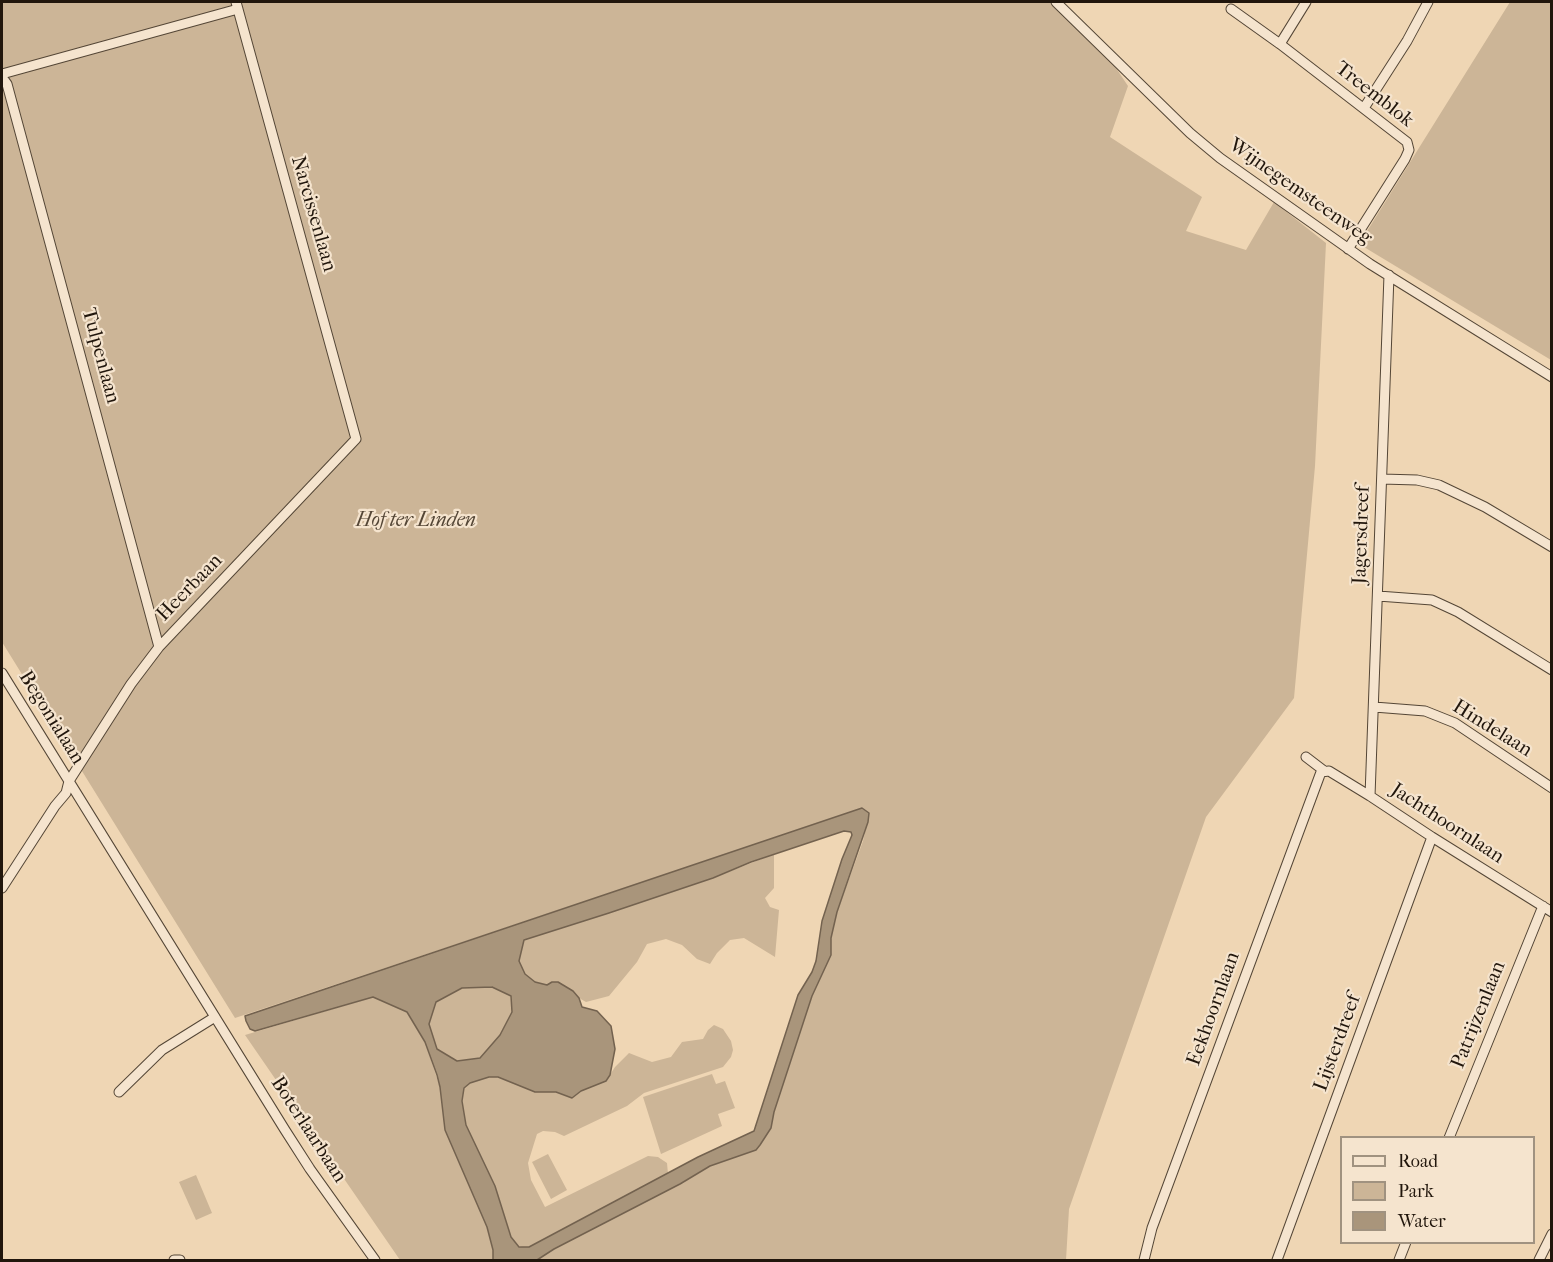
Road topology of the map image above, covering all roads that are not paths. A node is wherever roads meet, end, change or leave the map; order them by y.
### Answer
1 (1056, 2) edge
2 (1306, 2) edge
3 (1428, 2) edge
4 (237, 5) edge
5 (1231, 9) dead end
6 (1280, 44) junction
7 (2, 76) edge
8 (1364, 108) junction
9 (1348, 249) junction
10 (1389, 275) junction
11 (1551, 377) edge
12 (357, 437) joint
13 (1382, 479) junction
14 (1551, 547) edge
15 (1378, 596) junction
16 (159, 646) junction
17 (1551, 670) edge
18 (2, 673) edge
19 (1374, 707) junction
20 (1306, 757) dead end
21 (1322, 771) junction
22 (69, 781) junction
23 (1551, 788) edge
24 (1370, 796) junction
25 (1432, 837) junction
26 (2, 888) edge
27 (1547, 909) edge
28 (215, 1017) junction
29 (118, 1092) dead end
30 (1449, 1136) edge
31 (1551, 1234) edge
32 (1405, 1244) edge
33 (174, 1260) edge
34 (180, 1260) edge
35 (375, 1260) edge
36 (1144, 1260) edge
37 (1277, 1260) edge
38 (1399, 1260) edge
39 (1539, 1260) edge

1 - 9 street, Wijnegemsteenweg
2 - 6 street
3 - 8 street
4 - 7 street
4 - 12 street, Narcissenlaan
5 - 6 street, Treemblok
6 - 8 street, Treemblok
7 - 16 street, Tulpenlaan
8 - 9 street, Treemblok
9 - 10 street, Wijnegemsteenweg
10 - 11 street, Wijnegemsteenweg
10 - 13 street, Jagersdreef
12 - 16 street, Heerbaan
13 - 14 street
13 - 15 street, Jagersdreef
15 - 17 street
15 - 19 street, Jagersdreef
16 - 22 street, Heerbaan
18 - 22 street, Begonialaan
19 - 23 street, Hindelaan
19 - 24 street, Jagersdreef
20 - 21 street, Jachthoornlaan
21 - 24 street, Jachthoornlaan
21 - 36 street, Eekhoornlaan
22 - 26 street, Heerbaan
22 - 28 street, Boterlaarbaan
24 - 25 street, Jachthoornlaan
25 - 27 street, Jachthoornlaan
25 - 37 street, Lijsterdreef
27 - 30 street, Patrijzenlaan
28 - 29 street
28 - 35 street, Boterlaarbaan
31 - 39 street
32 - 38 street
33 - 34 street

